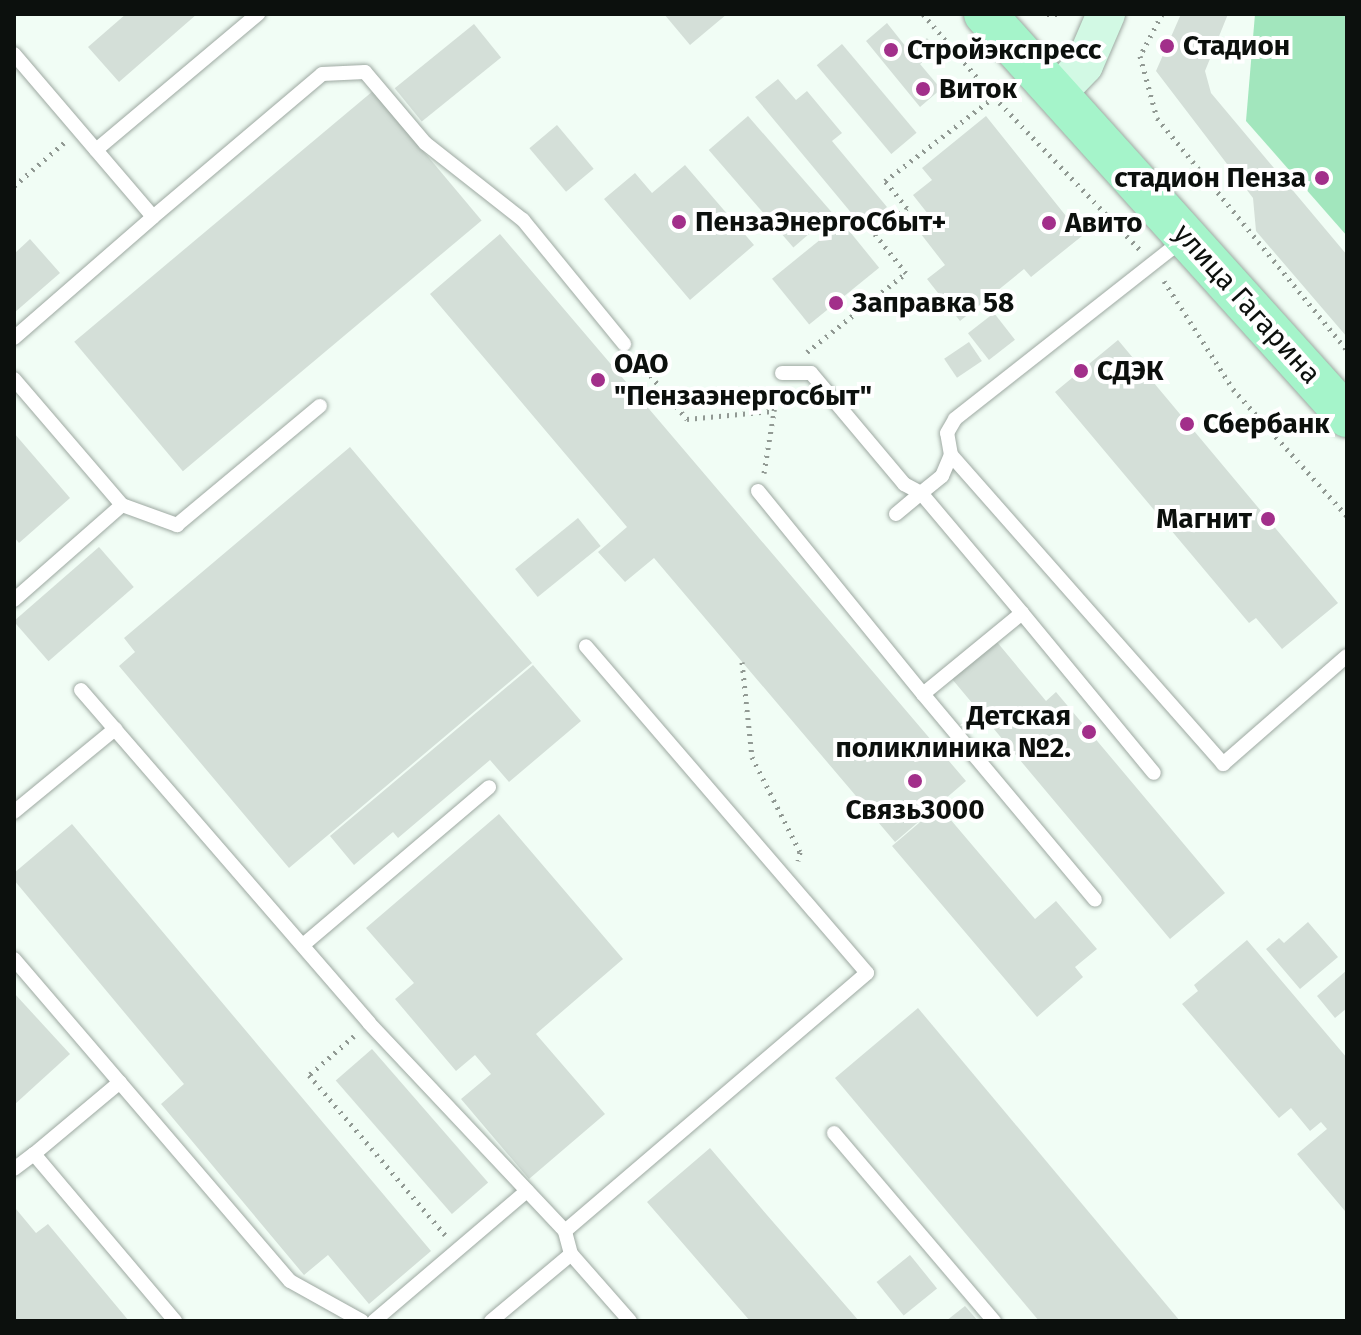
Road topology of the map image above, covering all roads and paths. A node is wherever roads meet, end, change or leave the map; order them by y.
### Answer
1 (258, 14) edge
2 (923, 14) edge
3 (985, 14) edge
4 (1047, 14) edge
5 (1057, 14) edge
6 (1106, 14) edge
7 (1162, 14) edge
8 (14, 54) edge
9 (1056, 94) junction
10 (994, 97) junction
11 (79, 130) junction
12 (96, 150) junction
13 (14, 186) edge
14 (153, 217) junction
15 (1188, 236) junction
16 (1153, 263) junction
17 (14, 338) edge
18 (624, 344) joint
19 (1347, 350) edge
20 (782, 373) junction
21 (14, 379) edge
22 (320, 406) dead end
23 (774, 411) junction
24 (1347, 416) edge
25 (951, 455) junction
26 (758, 491) joint
27 (921, 493) junction
28 (122, 505) junction
29 (896, 514) dead end
30 (1347, 516) edge
31 (14, 600) edge
32 (1022, 613) junction
33 (586, 646) dead end
34 (1347, 656) edge
35 (742, 662) dead end
36 (81, 690) dead end
37 (923, 694) junction
38 (115, 729) junction
39 (1154, 773) dead end
40 (489, 787) dead end
41 (14, 812) edge
42 (796, 886) junction
43 (1095, 900) dead end
44 (303, 945) junction
45 (14, 959) edge
46 (369, 1023) junction
47 (120, 1082) junction
48 (834, 1133) dead end
49 (34, 1154) junction
50 (14, 1169) edge
51 (527, 1191) junction
52 (565, 1231) junction
53 (457, 1250) junction
54 (571, 1254) junction
55 (175, 1321) edge
56 (362, 1321) edge
57 (374, 1321) edge
58 (491, 1321) edge
59 (630, 1321) edge
60 (994, 1321) edge

1 - 12 lane
2 - 10 path
3 - 9 main road, улица Гагарина
4 - 5 path
6 - 9 main road
7 - 19 path
8 - 11 lane
9 - 15 main road, улица Гагарина
10 - 16 path
10 - 20 path
11 - 12 lane
11 - 13 path
12 - 14 lane
14 - 17 lane
14 - 18 lane
15 - 16 lane
15 - 24 main road, улица Гагарина
16 - 25 lane
16 - 30 path
18 - 23 path
20 - 23 path
20 - 27 lane
21 - 28 lane
22 - 28 lane
23 - 26 path
25 - 27 lane
25 - 34 lane
26 - 37 lane
27 - 29 lane
27 - 32 lane
28 - 31 lane
32 - 37 lane
32 - 39 lane
33 - 42 lane
35 - 42 path
36 - 38 lane
37 - 43 lane
38 - 41 lane
38 - 44 lane
40 - 44 lane
42 - 52 lane
44 - 46 lane
45 - 47 lane
46 - 51 lane
46 - 53 path
47 - 49 lane
47 - 56 lane
48 - 60 lane
49 - 50 lane
49 - 55 lane
51 - 52 lane
51 - 53 lane
52 - 54 lane
53 - 57 lane
54 - 58 lane
54 - 59 lane

